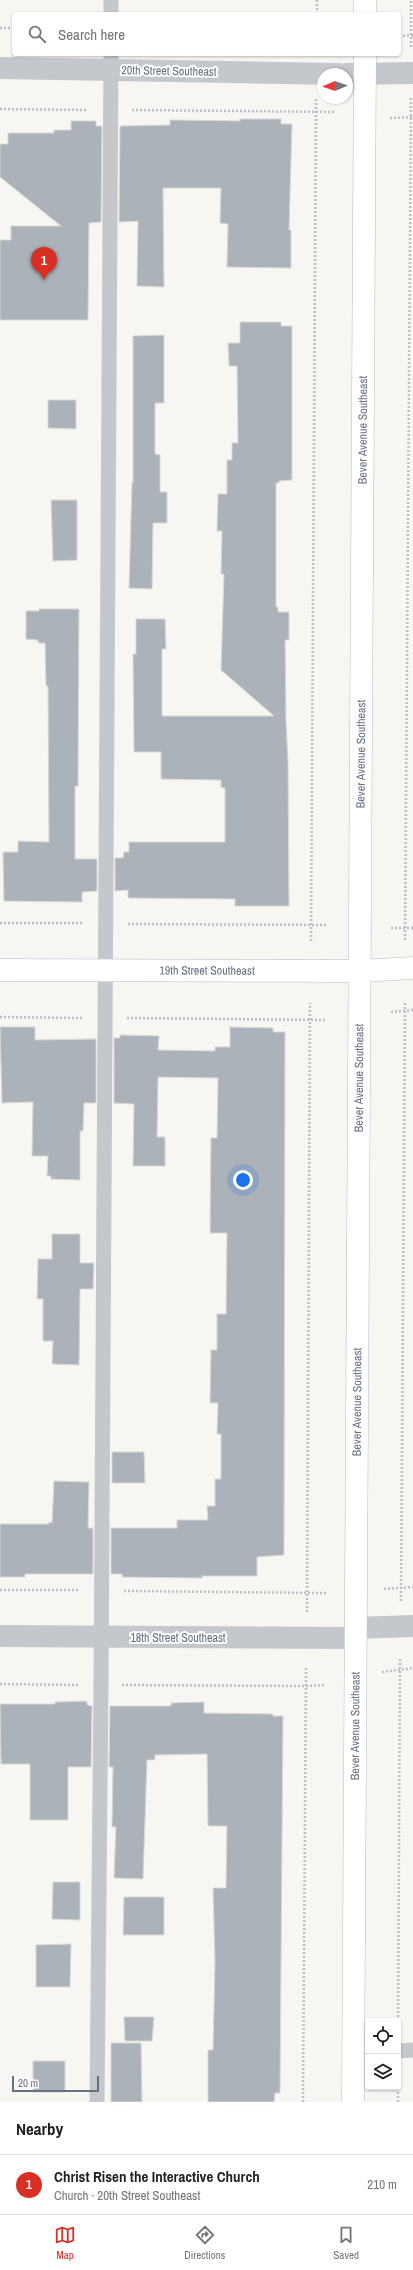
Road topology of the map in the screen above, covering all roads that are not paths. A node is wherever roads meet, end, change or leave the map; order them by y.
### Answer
1 (111, 0) edge
2 (365, 0) edge
3 (111, 12) edge
4 (365, 12) edge
5 (111, 62) edge
6 (0, 68) edge
7 (359, 68) edge
8 (317, 73) edge
9 (413, 73) edge
10 (413, 968) edge
11 (0, 970) edge
12 (106, 971) junction
13 (359, 971) junction
14 (413, 1626) edge
15 (356, 1633) junction
16 (0, 1636) edge
17 (101, 1638) junction
18 (413, 2050) edge
19 (401, 2051) edge
20 (361, 2053) edge
21 (97, 2102) edge
22 (353, 2102) edge

1 - 3 lane
2 - 4 street
5 - 6 street, 20th Street Southeast
5 - 8 street, 20th Street Southeast
5 - 12 lane
7 - 9 street
7 - 13 street, Bever Avenue Southeast
10 - 13 street, 19th Street Southeast
11 - 12 street, 19th Street Southeast
12 - 13 street, 19th Street Southeast
12 - 17 lane
13 - 15 street, Bever Avenue Southeast
14 - 15 street, 18th Street Southeast
15 - 17 street, 18th Street Southeast
15 - 20 street, Bever Avenue Southeast
16 - 17 street, 18th Street Southeast
17 - 21 lane
18 - 19 lane
20 - 22 street, Bever Avenue Southeast

